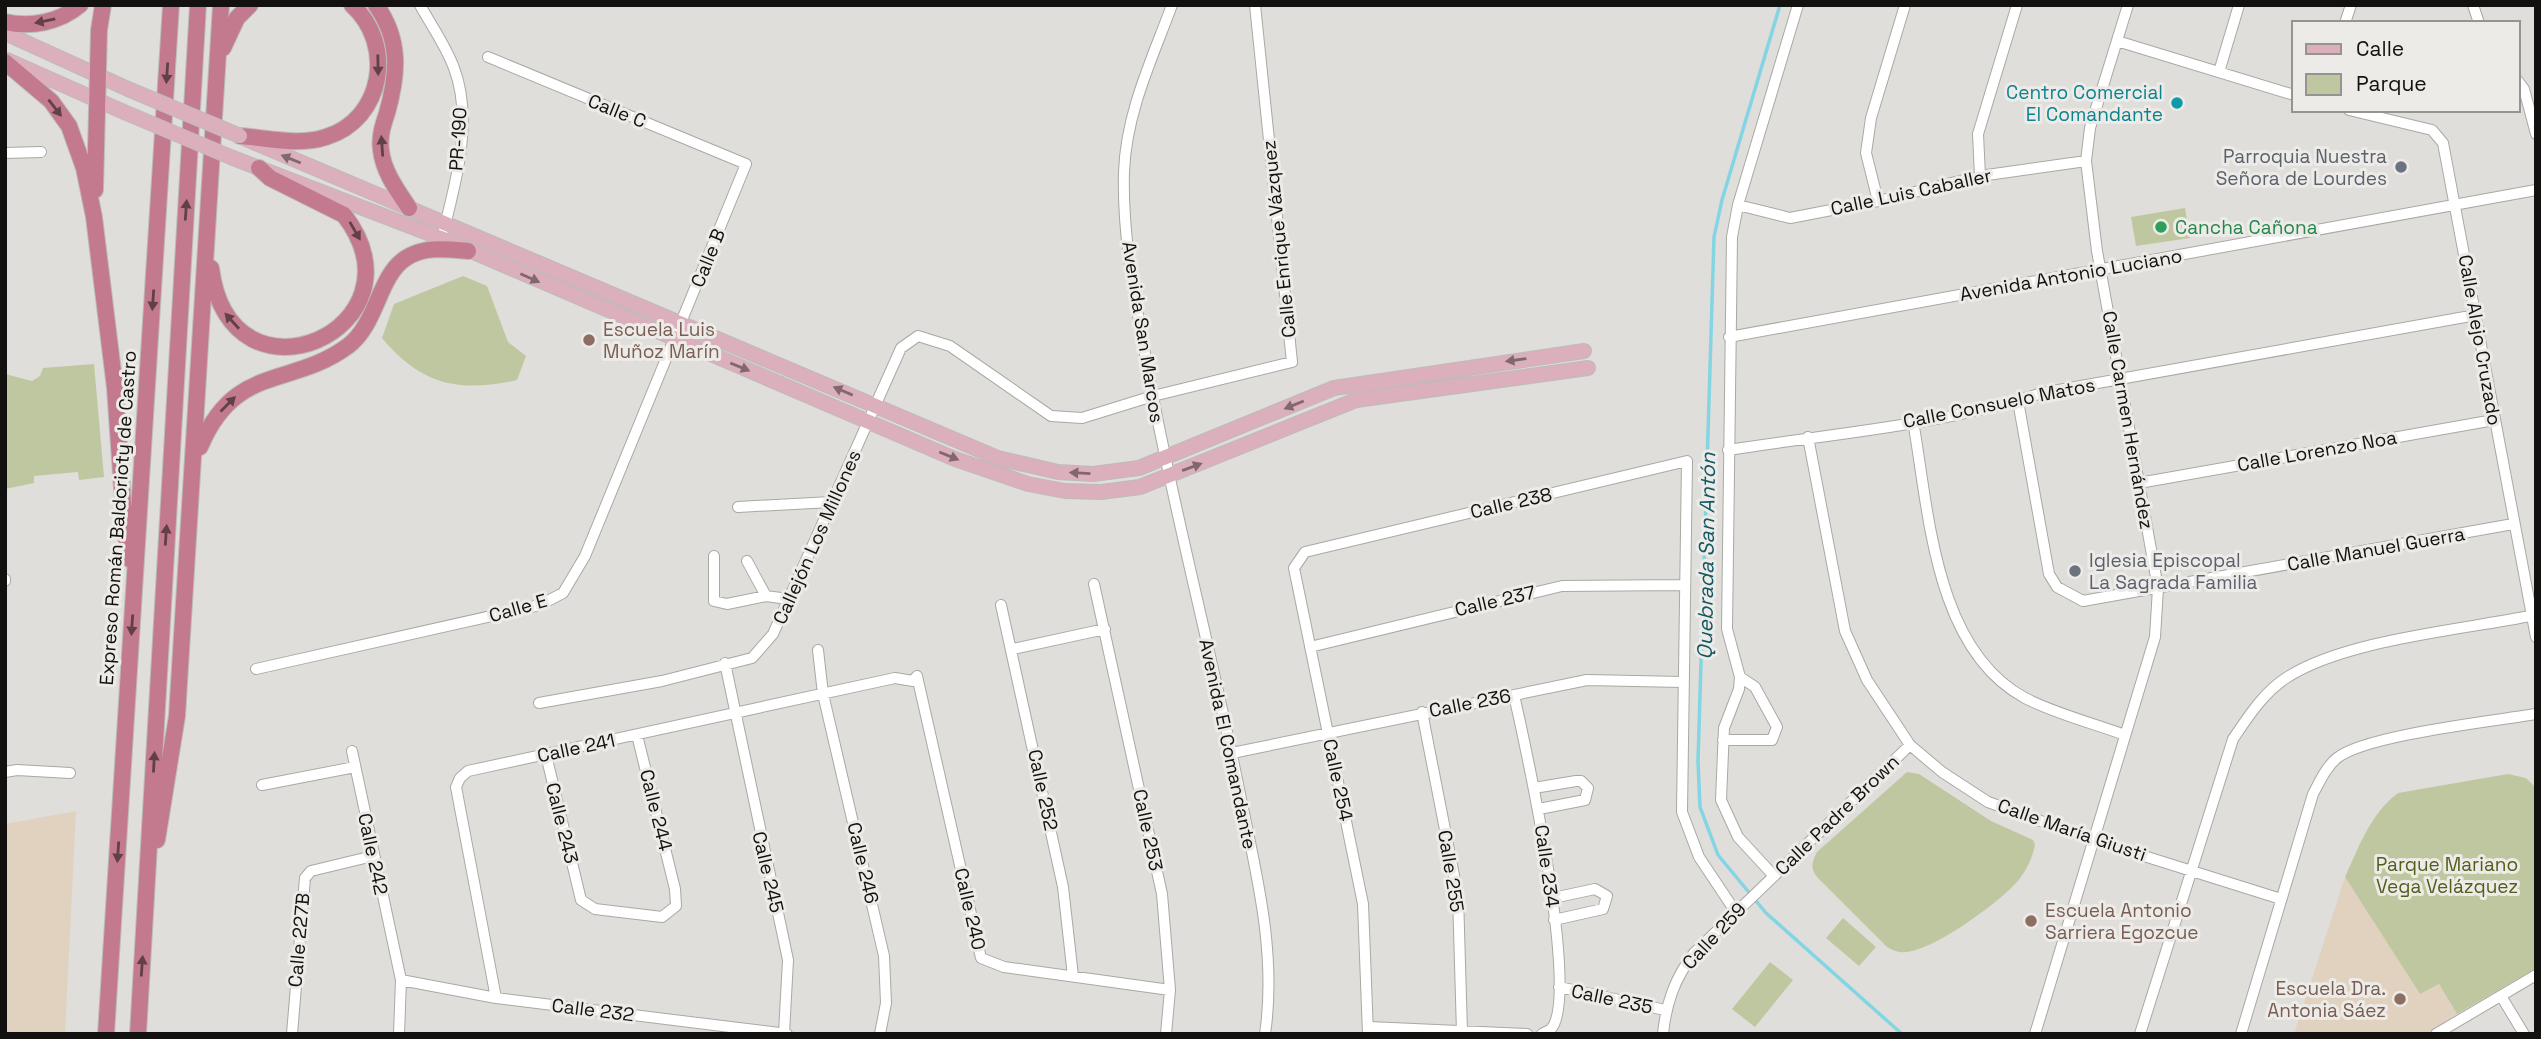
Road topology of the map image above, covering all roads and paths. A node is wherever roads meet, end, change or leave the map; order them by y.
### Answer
1 (80, 5) edge
2 (103, 5) edge
3 (171, 5) edge
4 (198, 5) edge
5 (221, 5) edge
6 (250, 5) edge
7 (352, 5) edge
8 (376, 5) edge
9 (420, 5) edge
10 (1172, 5) edge
11 (1255, 5) edge
12 (1798, 5) edge
13 (1905, 5) edge
14 (2017, 5) edge
15 (2128, 5) edge
16 (2239, 5) edge
17 (5, 22) edge
18 (5, 33) edge
19 (2117, 41) junction
20 (488, 57) dead end
21 (5, 60) edge
22 (218, 64) junction
23 (2219, 72) junction
24 (98, 75) junction
25 (2526, 85) edge
26 (2292, 94) edge
27 (97, 100) junction
28 (2357, 112) edge
29 (2536, 134) edge
30 (240, 136) junction
31 (41, 152) dead end
32 (5, 153) edge
33 (2086, 162) junction
34 (746, 164) joint
35 (259, 168) junction
36 (1980, 176) junction
37 (2536, 190) edge
38 (1878, 201) junction
39 (2456, 204) junction
40 (1738, 205) junction
41 (409, 208) junction
42 (94, 217) junction
43 (445, 222) junction
44 (206, 236) junction
45 (441, 238) junction
46 (468, 251) junction
47 (2101, 269) junction
48 (2476, 315) junction
49 (682, 322) junction
50 (1730, 337) junction
51 (672, 346) junction
52 (1584, 351) joint
53 (1588, 368) joint
54 (2120, 379) junction
55 (1153, 396) junction
56 (2018, 401) junction
57 (875, 404) junction
58 (2494, 420) junction
59 (1913, 421) junction
60 (869, 422) junction
61 (1808, 437) junction
62 (1728, 450) junction
63 (1164, 457) junction
64 (194, 462) junction
65 (1168, 476) junction
66 (2139, 483) junction
67 (831, 502) junction
68 (738, 507) dead end
69 (2513, 524) junction
70 (1325, 547) joint
71 (714, 556) dead end
72 (747, 561) dead end
73 (135, 579) junction
74 (1094, 584) dead end
75 (1683, 585) junction
76 (2158, 588) junction
77 (766, 596) junction
78 (788, 599) junction
79 (1001, 605) dead end
80 (2530, 617) junction
81 (1105, 629) junction
82 (2536, 637) edge
83 (1310, 647) junction
84 (1013, 649) junction
85 (818, 650) dead end
86 (725, 663) junction
87 (256, 669) dead end
88 (1740, 677) junction
89 (914, 681) joint
90 (1682, 682) junction
91 (824, 694) junction
92 (1514, 695) junction
93 (539, 703) dead end
94 (1422, 712) junction
95 (733, 713) junction
96 (2536, 714) edge
97 (1328, 734) junction
98 (637, 735) junction
99 (2125, 735) junction
100 (1723, 740) junction
101 (1910, 745) junction
102 (352, 751) dead end
103 (1232, 753) junction
104 (546, 755) junction
105 (355, 768) junction
106 (5, 772) edge
107 (70, 773) dead end
108 (262, 785) dead end
109 (1534, 788) junction
110 (1539, 809) junction
111 (2093, 840) junction
112 (373, 856) junction
113 (2191, 869) junction
114 (1774, 877) junction
115 (148, 880) junction
116 (1764, 885) joint
117 (579, 892) joint
118 (1553, 898) junction
119 (2281, 900) junction
120 (1738, 908) junction
121 (1554, 920) junction
122 (2536, 975) edge
123 (1073, 976) junction
124 (401, 981) junction
125 (1559, 987) junction
126 (1170, 990) junction
127 (2501, 996) junction
128 (496, 998) junction
129 (1665, 1010) junction
130 (1369, 1031) edge
131 (1462, 1032) junction
132 (106, 1034) edge
133 (138, 1034) edge
134 (292, 1034) edge
135 (399, 1034) edge
136 (785, 1034) edge
137 (880, 1034) edge
138 (1166, 1034) edge
139 (1265, 1034) edge
140 (1527, 1034) edge
141 (1542, 1034) edge
142 (1663, 1034) edge
143 (2035, 1034) edge
144 (2140, 1034) edge
145 (2241, 1034) edge
146 (2436, 1034) edge
147 (2524, 1034) edge

1 -> 17 highway
2 - 24 highway
3 -> 73 highway, Expreso Román Baldorioty de Castro
115 -> 4 highway
5 - 22 highway
6 - 22 highway
7 -> 30 highway
41 -> 8 highway
9 - 43 street, PR-190 / PR-190
10 - 55 street, Avenida San Marcos
11 - 55 street, Calle Enrique Vázquez
12 - 40 street
13 - 38 street
14 - 36 street
15 - 19 street, Calle Carmen Hernández
16 - 23 street
18 - 24 main road
19 - 23 street
19 - 33 street, Calle Carmen Hernández
20 - 34 street, Calle C
21 - 27 main road
21 -> 42 highway
22 - 44 highway
23 - 26 street
24 - 27 highway
24 - 30 main road, bridge
25 - 29 street
27 - 35 main road, bridge
27 - 42 highway
28 - 39 street, Calle Alejo Cruzado
41 -> 30 main road
31 - 32 street
33 - 36 street, Calle Luis Caballer
33 - 47 street, Calle Carmen Hernández
34 - 49 street, Calle B
35 -> 44 highway
35 - 45 main road
36 - 38 street, Calle Luis Caballer
37 - 39 street, Avenida Antonio Luciano
38 - 40 street, Calle Luis Caballer
39 - 47 street, Avenida Antonio Luciano
39 - 48 street, Calle Alejo Cruzado
40 - 50 street
41 - 43 main road
42 - 73 highway
43 - 45 street, PR-190 / PR-190
43 - 49 main road
44 - 64 highway
45 - 46 main road
46 -> 51 main road
64 -> 46 highway
47 - 50 street, Avenida Antonio Luciano
47 - 54 street, Calle Carmen Hernández
48 - 54 street, Calle Consuelo Matos
48 - 58 street, Calle Alejo Cruzado
49 - 51 street, Calle B
57 -> 49 main road
50 - 62 street
51 -> 60 main road
51 - 87 street, Calle E
52 - 53 street
52 -> 63 main road
65 -> 53 main road
54 - 56 street, Calle Consuelo Matos
54 - 66 street, Calle Carmen Hernández
55 - 57 street, Calle Enrique Vázquez
55 - 63 street, Avenida San Marcos
56 - 59 street, Calle Consuelo Matos
56 - 76 street, Calle Manuel Guerra
57 - 60 street, Callejón Los Millones
63 -> 57 main road
58 - 66 street, Calle Lorenzo Noa
58 - 69 street, Calle Alejo Cruzado
59 - 61 street, Calle Consuelo Matos
59 - 99 street
60 -> 65 main road
60 - 67 street, Callejón Los Millones
61 - 62 street, Calle Consuelo Matos
61 - 101 street, Calle María Giusti
62 - 88 street
63 - 65 street, Avenida El Comandante
64 - 115 highway
65 - 103 street, Avenida El Comandante
66 - 76 street, Calle Carmen Hernández
67 - 68 street
67 - 78 street, Callejón Los Millones
69 - 76 street, Calle Manuel Guerra
69 - 80 street, Calle Alejo Cruzado
70 - 75 street, Calle 238
70 - 83 street, Calle 254
71 - 77 street
72 - 77 street
73 -> 132 highway, Expreso Román Baldorioty de Castro
74 - 81 street
75 - 83 street, Calle 237
75 - 90 street
76 - 99 street, Calle Carmen Hernández
77 - 78 street
78 - 86 street, Callejón Los Millones
79 - 84 street, Calle 252
80 - 82 street, Calle Alejo Cruzado
80 - 113 street
81 - 84 street
81 - 126 street, Calle 253
83 - 97 street, Calle 254
84 - 123 street, Calle 252
85 - 91 street, Calle 246
86 - 93 street, Callejón Los Millones
86 - 95 street, Calle 245
88 - 100 street
88 - 100 street
89 - 91 street, Calle 241
89 - 123 street, Calle 240
90 - 92 street, Calle 236
90 - 120 street
91 - 95 street, Calle 241
91 - 137 street, Calle 246
92 - 94 street, Calle 236
92 - 109 street, Calle 234
94 - 97 street, Calle 236
94 - 131 street, Calle 255
95 - 98 street, Calle 241
95 - 136 street, Calle 245
96 - 119 street
97 - 103 street, Calle 236
97 - 130 street, Calle 254
98 - 104 street, Calle 241
98 - 117 street, Calle 244
99 - 111 street, Calle Carmen Hernández
100 - 114 street
101 - 111 street, Calle María Giusti
101 - 114 street, Calle Padre Brown
102 - 105 street, Calle 242
103 - 139 street, Avenida El Comandante
104 - 117 street, Calle 243
104 - 128 street, Calle 241
105 - 108 street
105 - 112 street, Calle 242
106 - 107 street
109 - 110 street, Calle 234
109 - 110 street
110 - 118 street, Calle 234
111 - 113 street, Calle María Giusti
111 - 143 street, Calle Carmen Hernández
112 - 124 street, Calle 242
112 - 134 street, Calle 227B
113 - 119 street, Calle María Giusti
113 - 144 street
114 - 116 street, Calle Padre Brown
133 -> 115 highway
116 - 120 street, Calle 259
118 - 121 street, Calle 234
118 - 121 street
119 - 145 street
120 - 129 street, Calle 259
121 - 125 street, Calle 234
122 - 127 street
123 - 126 street, Calle 240
124 - 128 street, Calle 232
124 - 135 street, Calle 242
125 - 129 street, Calle 235
125 - 141 street, Calle 234
126 - 138 street, Calle 253
127 - 146 street
127 - 147 street
128 - 136 street, Calle 232
129 - 142 street, Calle 259
130 - 131 street
131 - 140 street

